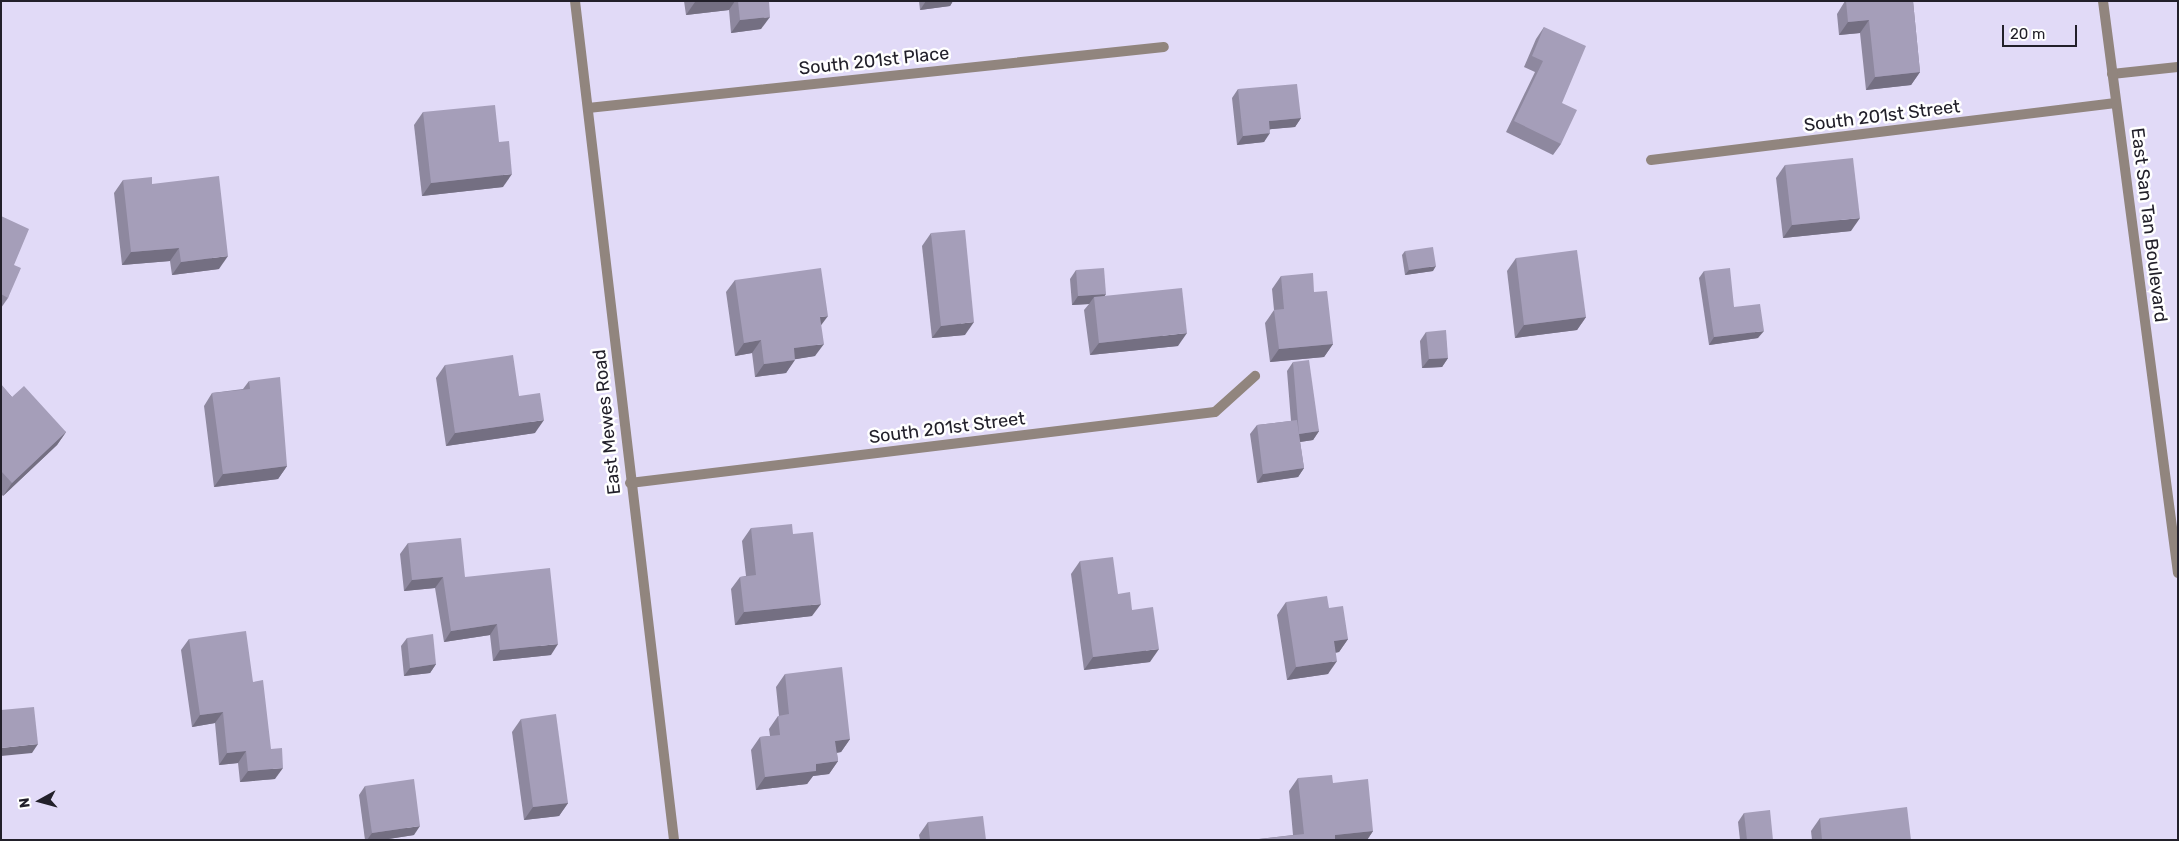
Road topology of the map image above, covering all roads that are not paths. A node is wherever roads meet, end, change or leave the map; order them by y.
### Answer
1 (575, 1) edge
2 (2103, 1) edge
3 (1164, 47) dead end
4 (2178, 67) edge
5 (2112, 74) junction
6 (2116, 103) junction
7 (588, 108) junction
8 (1651, 160) dead end
9 (1255, 376) dead end
10 (630, 482) junction
11 (2178, 572) edge
12 (674, 840) edge

1 - 7 street, East Mewes Road
2 - 5 street, East San Tan Boulevard
3 - 7 street, South 201st Place
4 - 5 street
5 - 6 street, East San Tan Boulevard
6 - 8 street, South 201st Street
6 - 11 street, East San Tan Boulevard
7 - 10 street, East Mewes Road
9 - 10 street, South 201st Street
10 - 12 street, East Mewes Road

